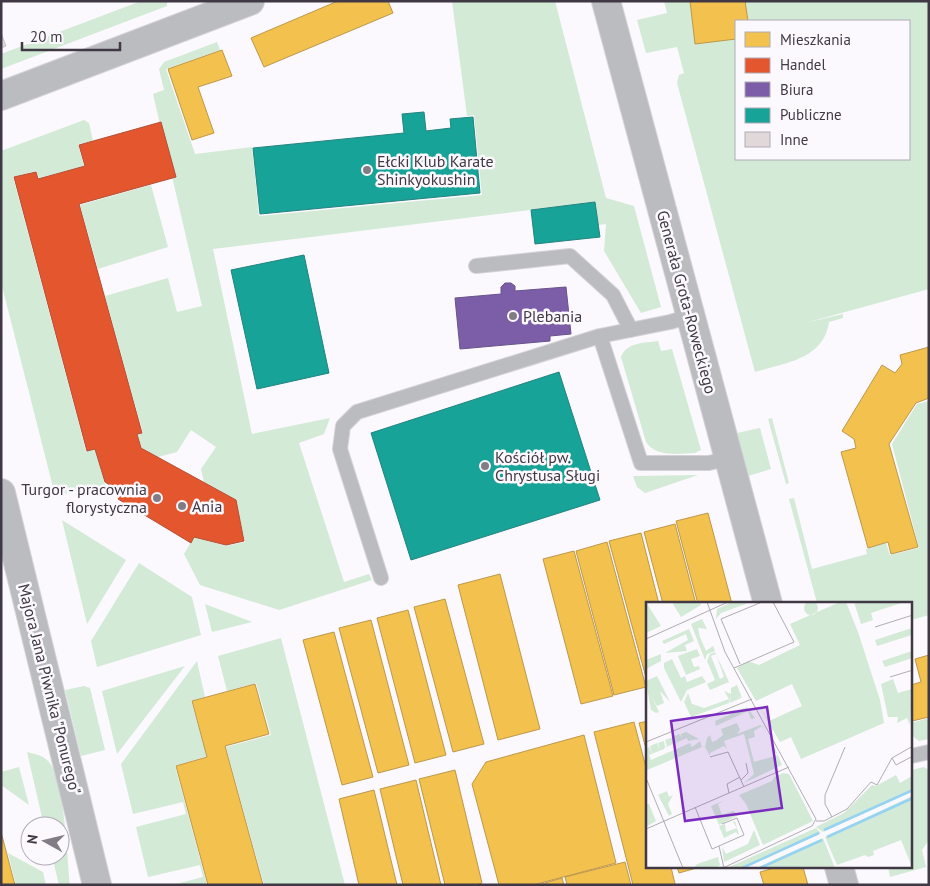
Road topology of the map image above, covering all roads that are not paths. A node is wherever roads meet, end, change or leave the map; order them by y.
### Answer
1 (250, 1) edge
2 (606, 1) edge
3 (1, 96) edge
4 (476, 266) dead end
5 (691, 316) junction
6 (631, 330) junction
7 (600, 336) junction
8 (729, 458) junction
9 (1, 493) edge
10 (381, 578) dead end
11 (767, 602) edge
12 (929, 752) edge
13 (912, 756) edge
14 (839, 868) edge
15 (97, 885) edge
16 (844, 885) edge

1 - 3 street
2 - 5 street, Generała Grota-Roweckiego
4 - 6 lane
5 - 6 lane
5 - 8 street, Generała Grota-Roweckiego
6 - 7 lane
7 - 8 lane
7 - 10 lane
8 - 11 street, Generała Grota-Roweckiego
9 - 15 street, Majora Jana Piwnika "Ponurego"
12 - 13 lane
14 - 16 street

